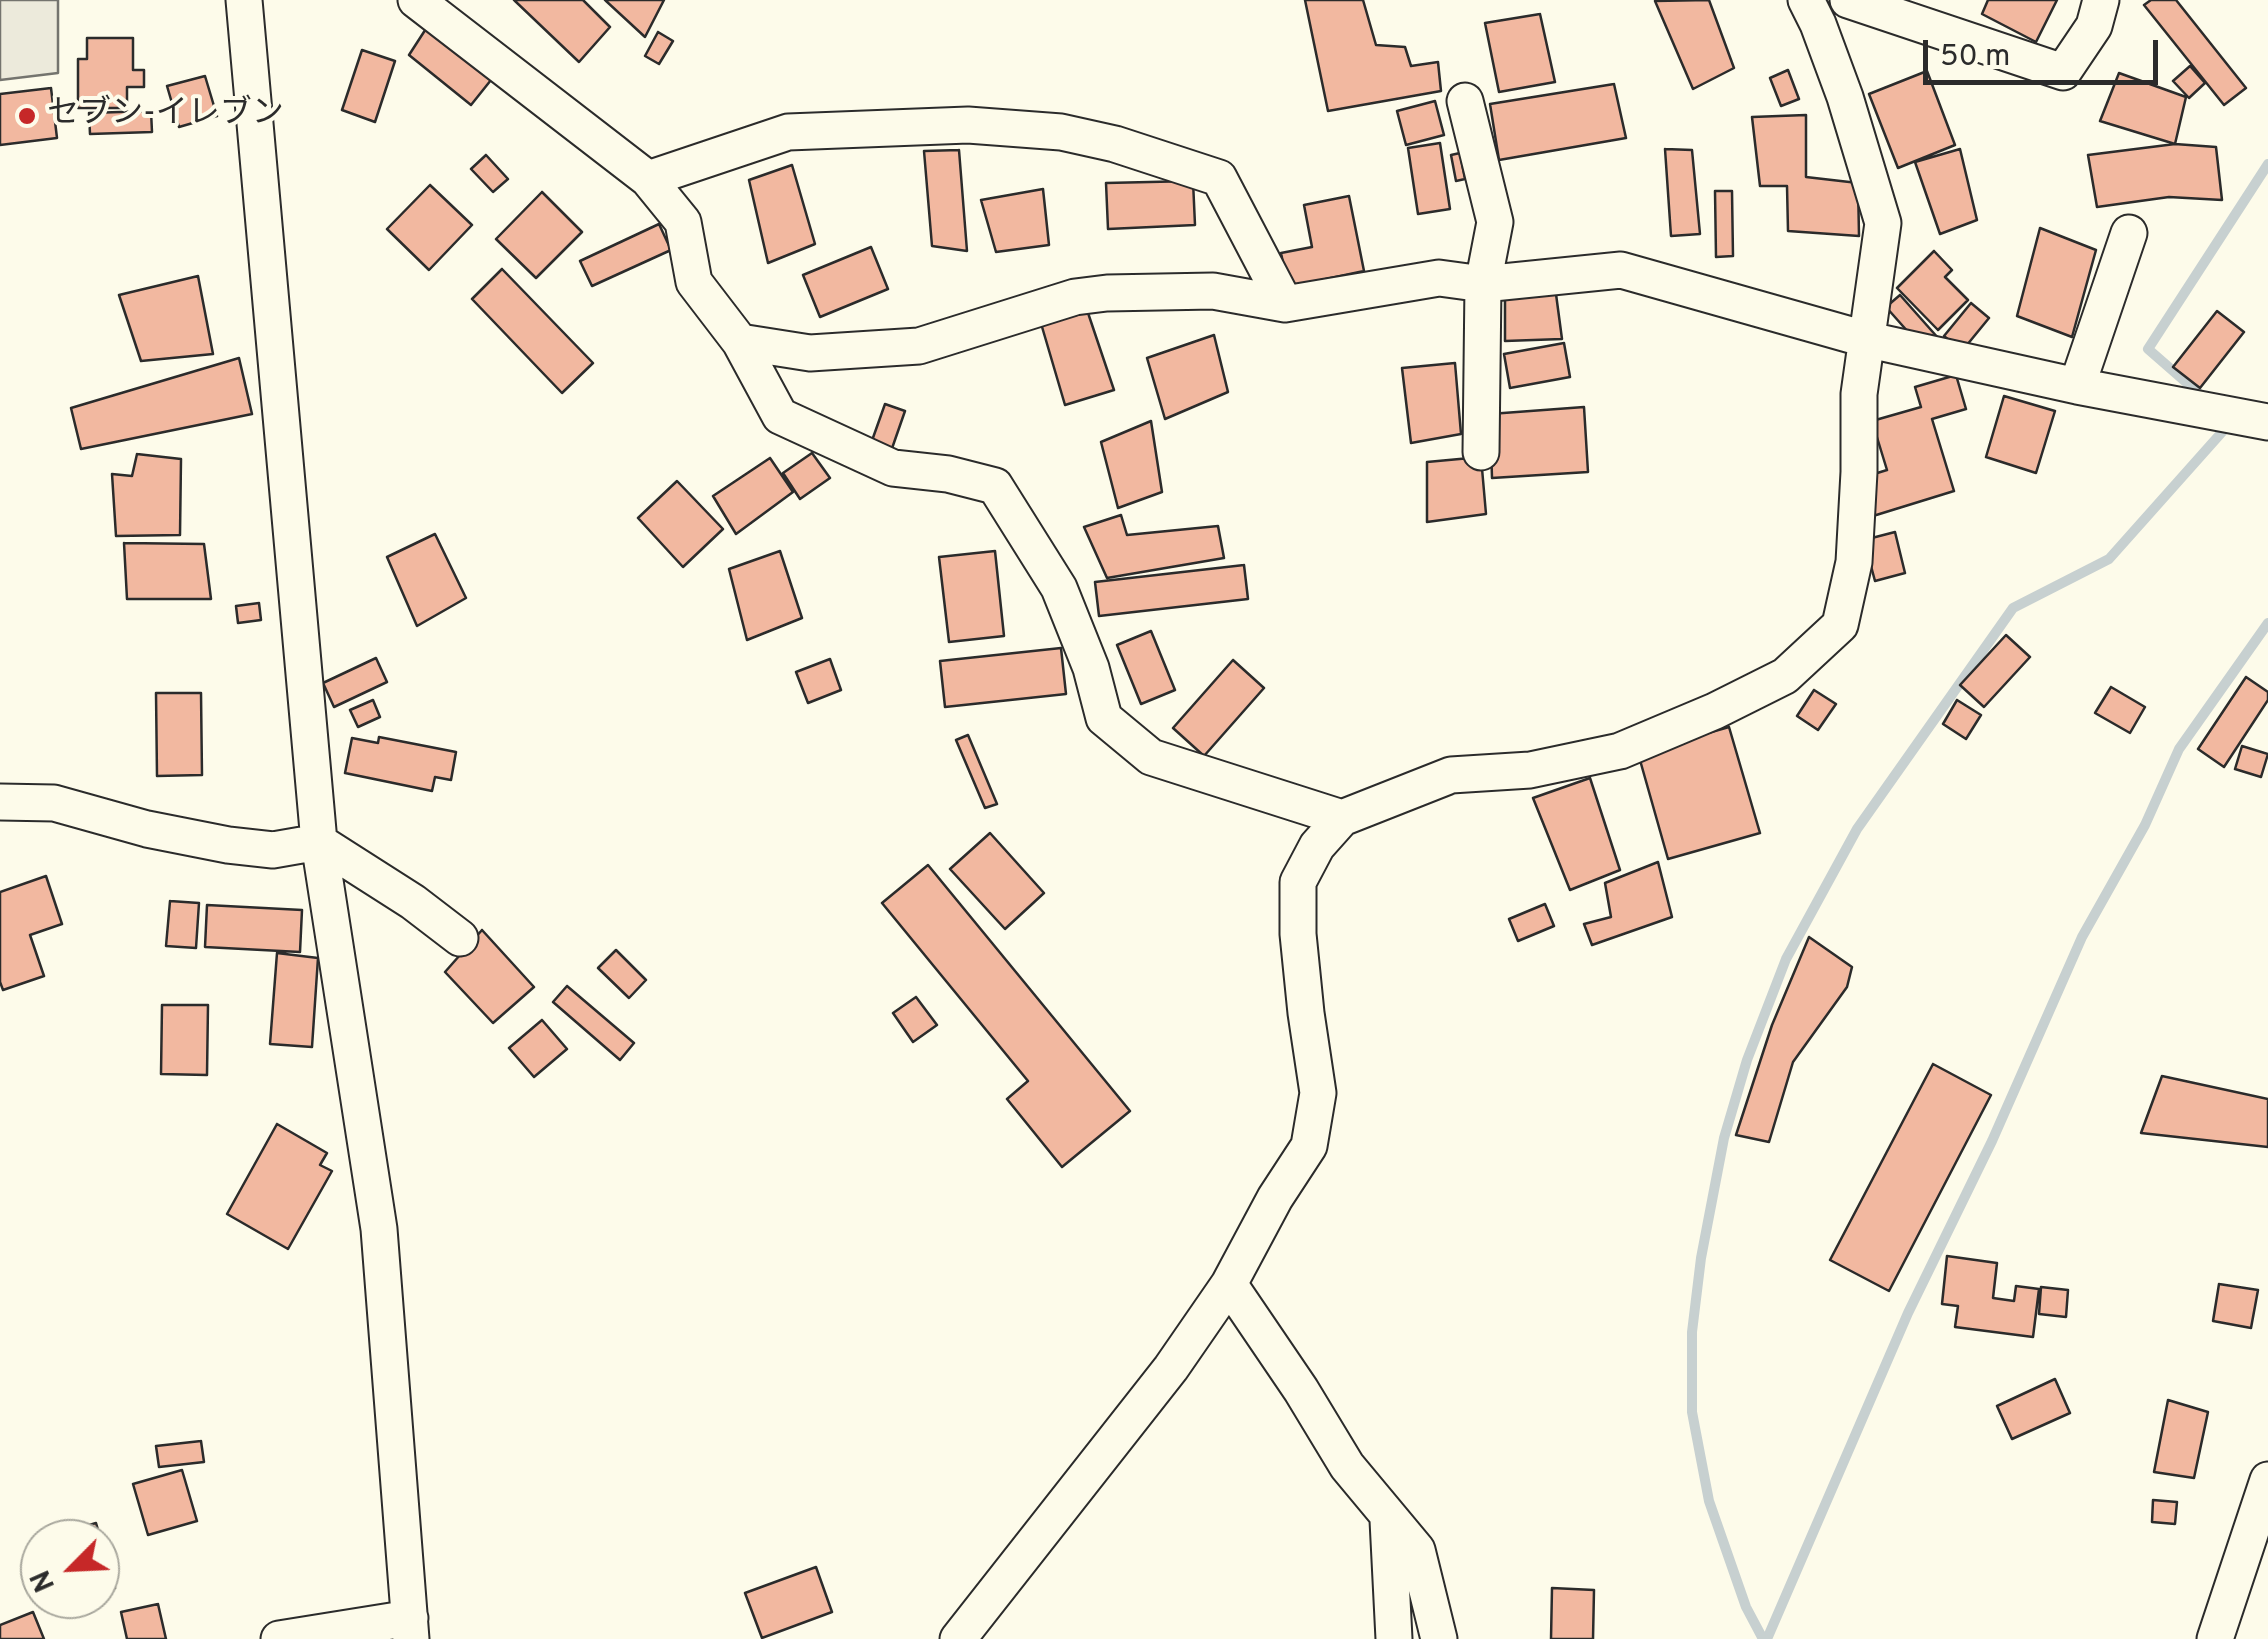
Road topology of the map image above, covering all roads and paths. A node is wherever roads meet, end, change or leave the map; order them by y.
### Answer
1 (244, 0) edge
2 (416, 0) edge
3 (1806, 0) edge
4 (1848, 0) edge
5 (2101, 0) edge
6 (1465, 101) dead end
7 (648, 179) junction
8 (2129, 233) dead end
9 (1483, 284) junction
10 (1285, 304) junction
11 (1865, 338) junction
12 (740, 342) junction
13 (2077, 386) junction
14 (2260, 421) edge
15 (1481, 452) dead end
16 (0, 802) edge
17 (1342, 818) junction
18 (319, 842) junction
19 (460, 938) dead end
20 (1229, 1284) junction
21 (2268, 1480) edge
22 (1388, 1520) junction
23 (410, 1628) edge
24 (278, 1639) edge
25 (958, 1639) edge
26 (1394, 1639) edge
27 (1439, 1639) edge
28 (2215, 1639) edge

1 - 18 street
2 - 7 street
3 - 11 street
4 - 5 street
6 - 9 street
7 - 10 street
7 - 12 street
8 - 13 street
9 - 10 street
9 - 11 street
9 - 15 street
10 - 12 street
11 - 13 street
11 - 17 street
12 - 17 street
13 - 14 street
16 - 18 street
17 - 20 street
18 - 19 street
18 - 23 street
20 - 22 street
20 - 25 street
21 - 28 street
22 - 26 street
22 - 27 street
23 - 24 street

